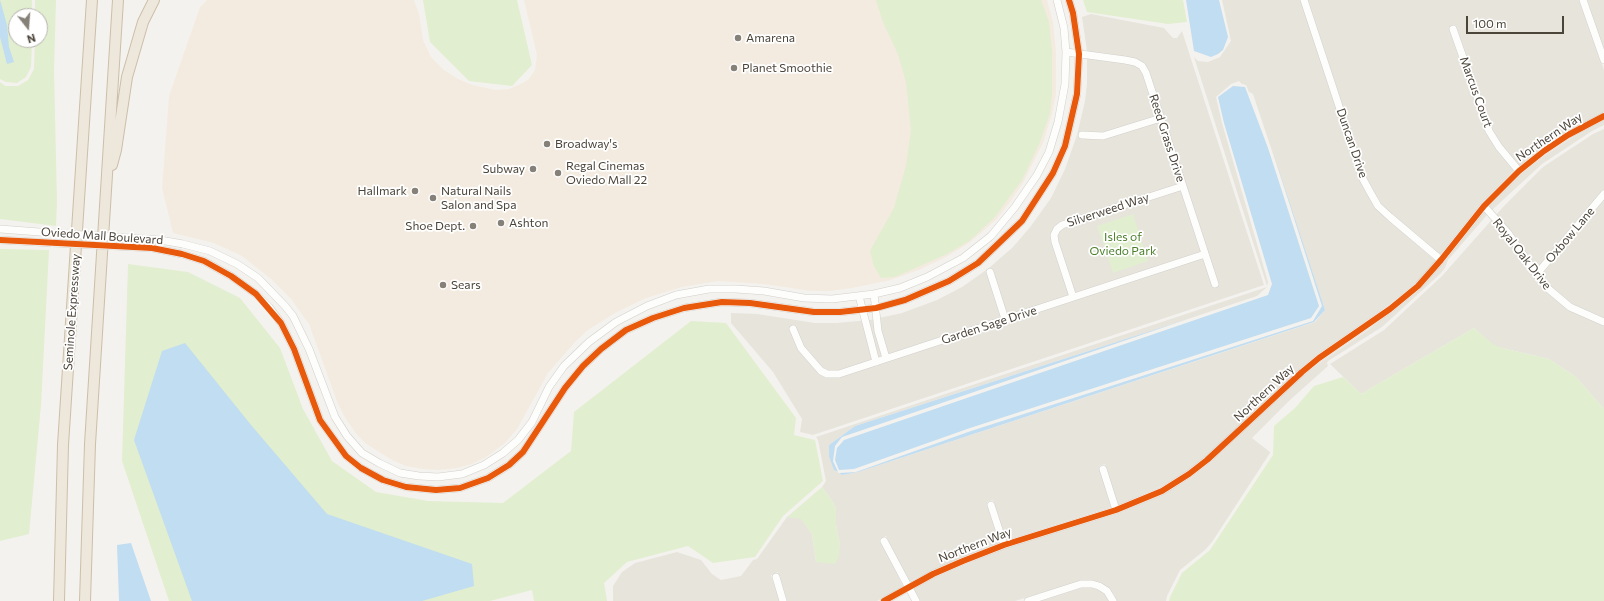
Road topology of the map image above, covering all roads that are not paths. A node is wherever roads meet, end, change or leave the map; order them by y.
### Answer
1 (85, 0) edge
2 (92, 0) edge
3 (118, 0) edge
4 (154, 0) edge
5 (1057, 0) edge
6 (1069, 0) edge
7 (1304, 0) edge
8 (1583, 0) edge
9 (1454, 29) dead end
10 (1066, 52) junction
11 (1079, 54) junction
12 (1604, 60) edge
13 (86, 84) junction
14 (1604, 116) edge
15 (1161, 118) junction
16 (1082, 135) dead end
17 (112, 148) junction
18 (1519, 171) junction
19 (1183, 186) junction
20 (1604, 194) edge
21 (1484, 206) junction
22 (0, 229) edge
23 (0, 240) edge
24 (1205, 254) junction
25 (1441, 260) junction
26 (990, 272) dead end
27 (1536, 275) junction
28 (1215, 284) dead end
29 (874, 294) junction
30 (859, 296) junction
31 (1073, 297) junction
32 (876, 308) junction
33 (863, 310) junction
34 (1005, 319) junction
35 (1604, 322) edge
36 (793, 329) dead end
37 (878, 331) junction
38 (868, 333) junction
39 (886, 358) junction
40 (876, 362) junction
41 (1103, 469) dead end
42 (991, 505) dead end
43 (1116, 510) junction
44 (884, 541) dead end
45 (1004, 545) junction
46 (776, 577) dead end
47 (908, 587) junction
48 (59, 601) edge
49 (85, 601) edge
50 (783, 601) edge
51 (884, 601) edge
52 (916, 601) edge
53 (1028, 601) edge
54 (1113, 601) edge

1 - 13 highway
2 - 13 highway, Seminole Expressway
3 - 17 highway
4 - 17 highway
5 - 10 street, Oviedo Mall Boulevard
6 - 11 street, Oviedo Mall Boulevard
7 - 25 street, Duncan Drive
8 - 12 street
9 - 18 street, Marcus Court
10 - 11 street, Reed Grass Drive
10 - 29 street, Oviedo Mall Boulevard
11 - 15 street, Reed Grass Drive
11 - 32 street, Oviedo Mall Boulevard
13 - 48 highway, Seminole Expressway
14 - 18 street, Northern Way
15 - 16 street
15 - 19 street, Reed Grass Drive
17 - 49 highway
18 - 21 street, Northern Way
19 - 24 street, Reed Grass Drive
19 - 31 street, Silverweed Way
20 - 27 street, Oxbow Lane
21 - 25 street, Northern Way
21 - 27 street, Royal Oak Drive
22 - 30 street, Oviedo Mall Boulevard, bridge
23 - 33 street, Oviedo Mall Boulevard, bridge
24 - 28 street, Reed Grass Drive
24 - 31 street, Garden Sage Drive
25 - 43 street, Northern Way
26 - 34 street
27 - 35 street, Royal Oak Drive
29 - 30 street, Oviedo Mall Boulevard
29 - 32 street
30 - 33 street
31 - 34 street, Garden Sage Drive
32 - 33 street, Oviedo Mall Boulevard
32 - 37 street
33 - 38 street
34 - 39 street, Garden Sage Drive
36 - 40 street, Garden Sage Drive
37 - 38 street
37 - 39 street
38 - 40 street
39 - 40 street, Garden Sage Drive
41 - 43 street
42 - 45 street
43 - 45 street, Northern Way
44 - 47 street
45 - 47 street, Northern Way
46 - 50 street
47 - 51 street, Northern Way
47 - 52 street
53 - 54 street

